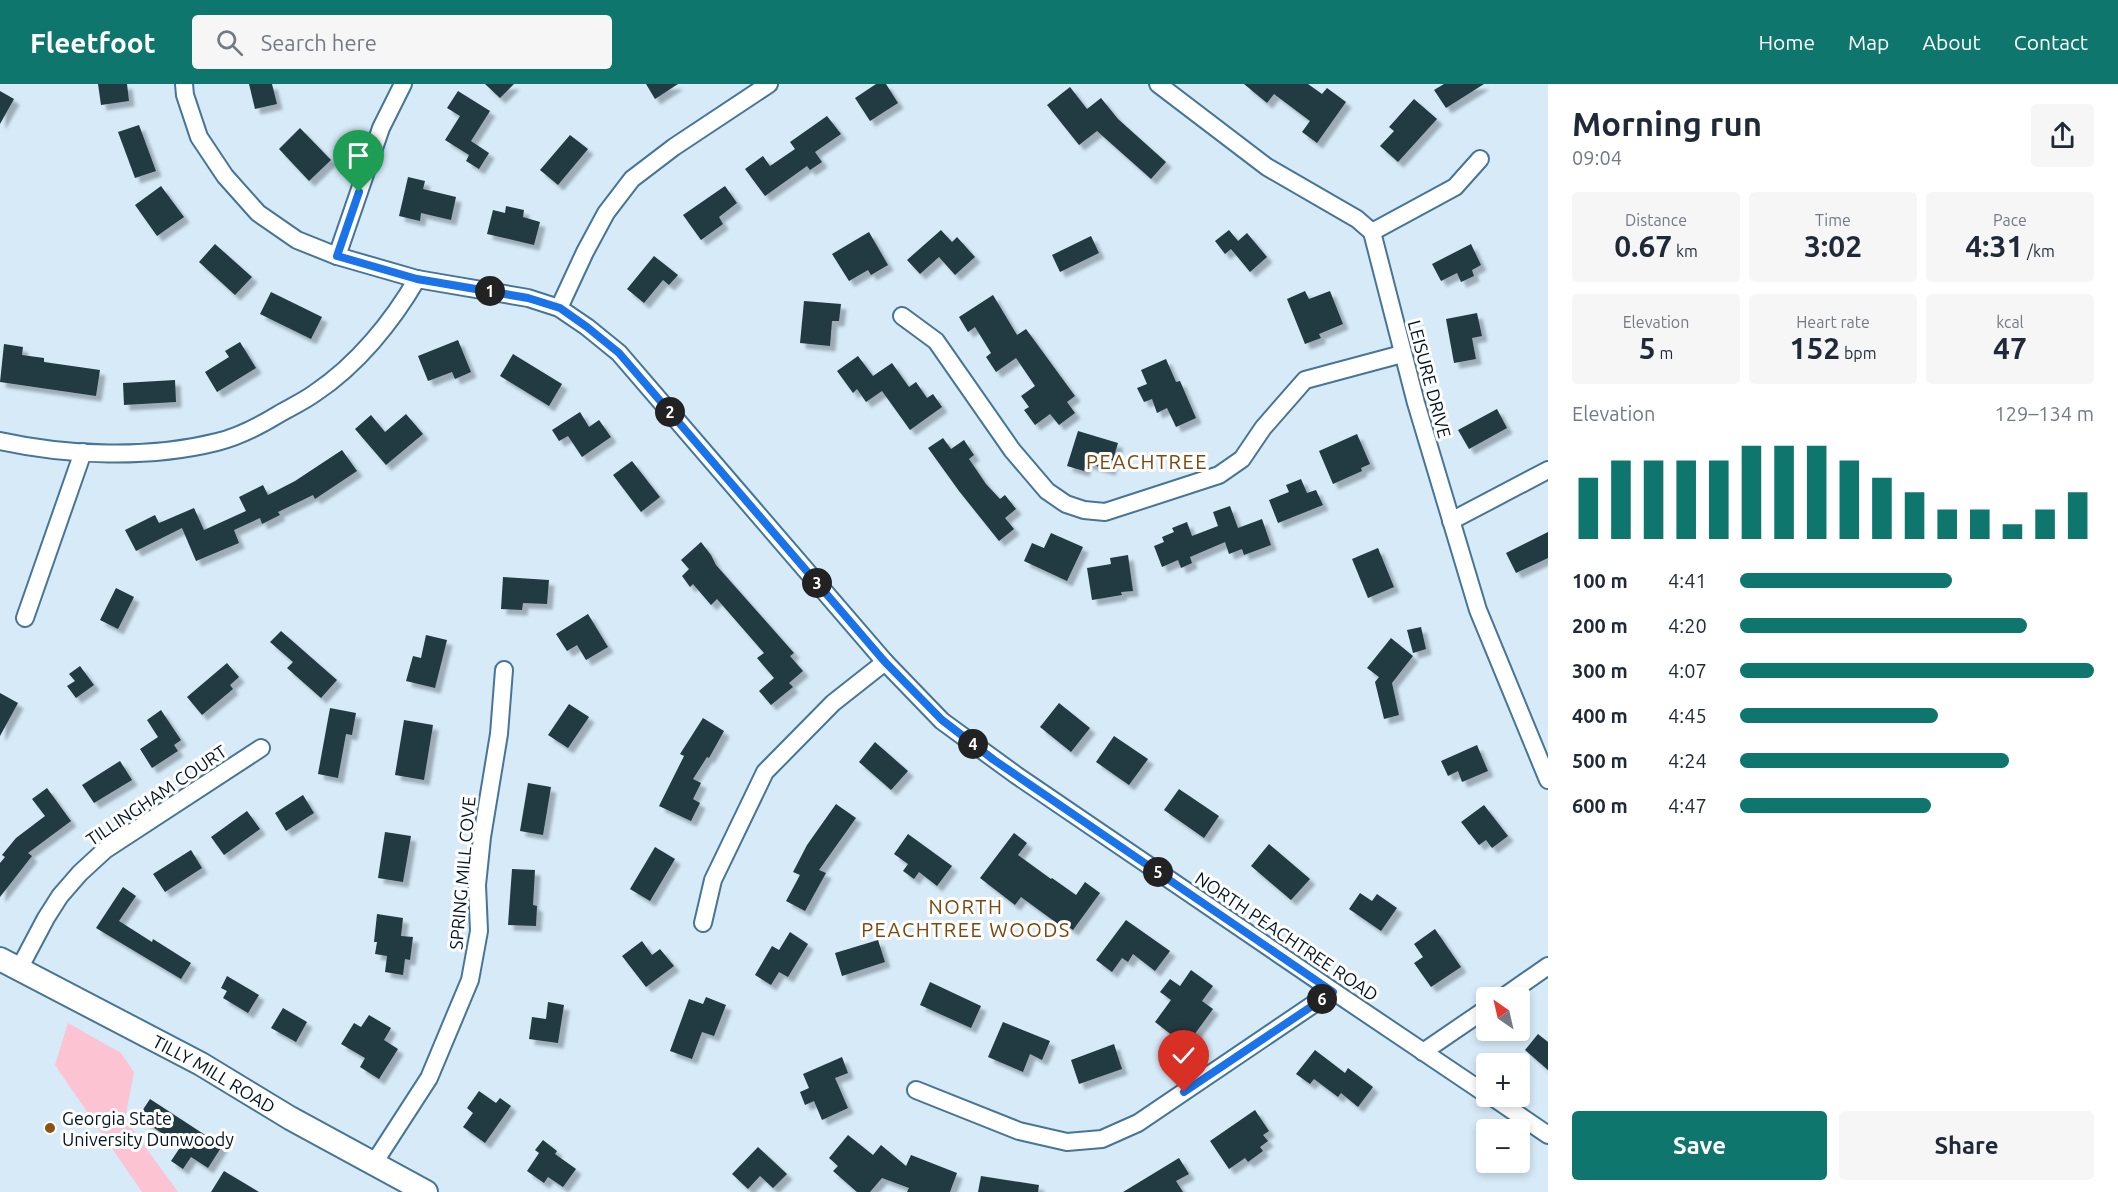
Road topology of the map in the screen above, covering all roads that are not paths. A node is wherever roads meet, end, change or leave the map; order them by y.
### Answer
1 (184, 84) edge
2 (403, 84) edge
3 (769, 84) edge
4 (1158, 84) edge
5 (1480, 159) dead end
6 (1372, 232) junction
7 (337, 256) junction
8 (417, 279) junction
9 (560, 308) junction
10 (902, 316) dead end
11 (1402, 354) junction
12 (0, 441) edge
13 (83, 452) junction
14 (1548, 470) edge
15 (1451, 521) junction
16 (25, 618) dead end
17 (885, 662) junction
18 (504, 670) dead end
19 (1541, 743) edge
20 (261, 748) dead end
21 (1548, 780) edge
22 (703, 923) dead end
23 (9, 964) edge
24 (1548, 966) edge
25 (1518, 987) edge
26 (1333, 992) junction
27 (1476, 1016) edge
28 (1423, 1053) junction
29 (1476, 1087) edge
30 (916, 1090) dead end
31 (1507, 1107) edge
32 (1548, 1135) edge
33 (375, 1163) junction
34 (426, 1192) edge

1 - 7 street, NORTH PEACHTREE ROAD
2 - 7 street
3 - 9 street
4 - 6 street
5 - 6 street
6 - 11 street, LEISURE DRIVE
7 - 8 street, NORTH PEACHTREE ROAD
8 - 9 street, NORTH PEACHTREE ROAD
8 - 13 street
9 - 17 street, NORTH PEACHTREE ROAD
10 - 11 street
11 - 15 street, LEISURE DRIVE
12 - 13 street
13 - 16 street
14 - 15 street
15 - 19 street, LEISURE DRIVE
17 - 22 street
17 - 26 street, NORTH PEACHTREE ROAD
18 - 33 street, SPRING MILL COVE
19 - 21 street, LEISURE DRIVE
20 - 23 street, TILLINGHAM COURT
23 - 33 street, TILLY MILL ROAD
24 - 25 street
26 - 28 street, NORTH PEACHTREE ROAD
26 - 30 street
27 - 28 street
28 - 29 street, NORTH PEACHTREE ROAD
31 - 32 street
33 - 34 street, TILLY MILL ROAD

